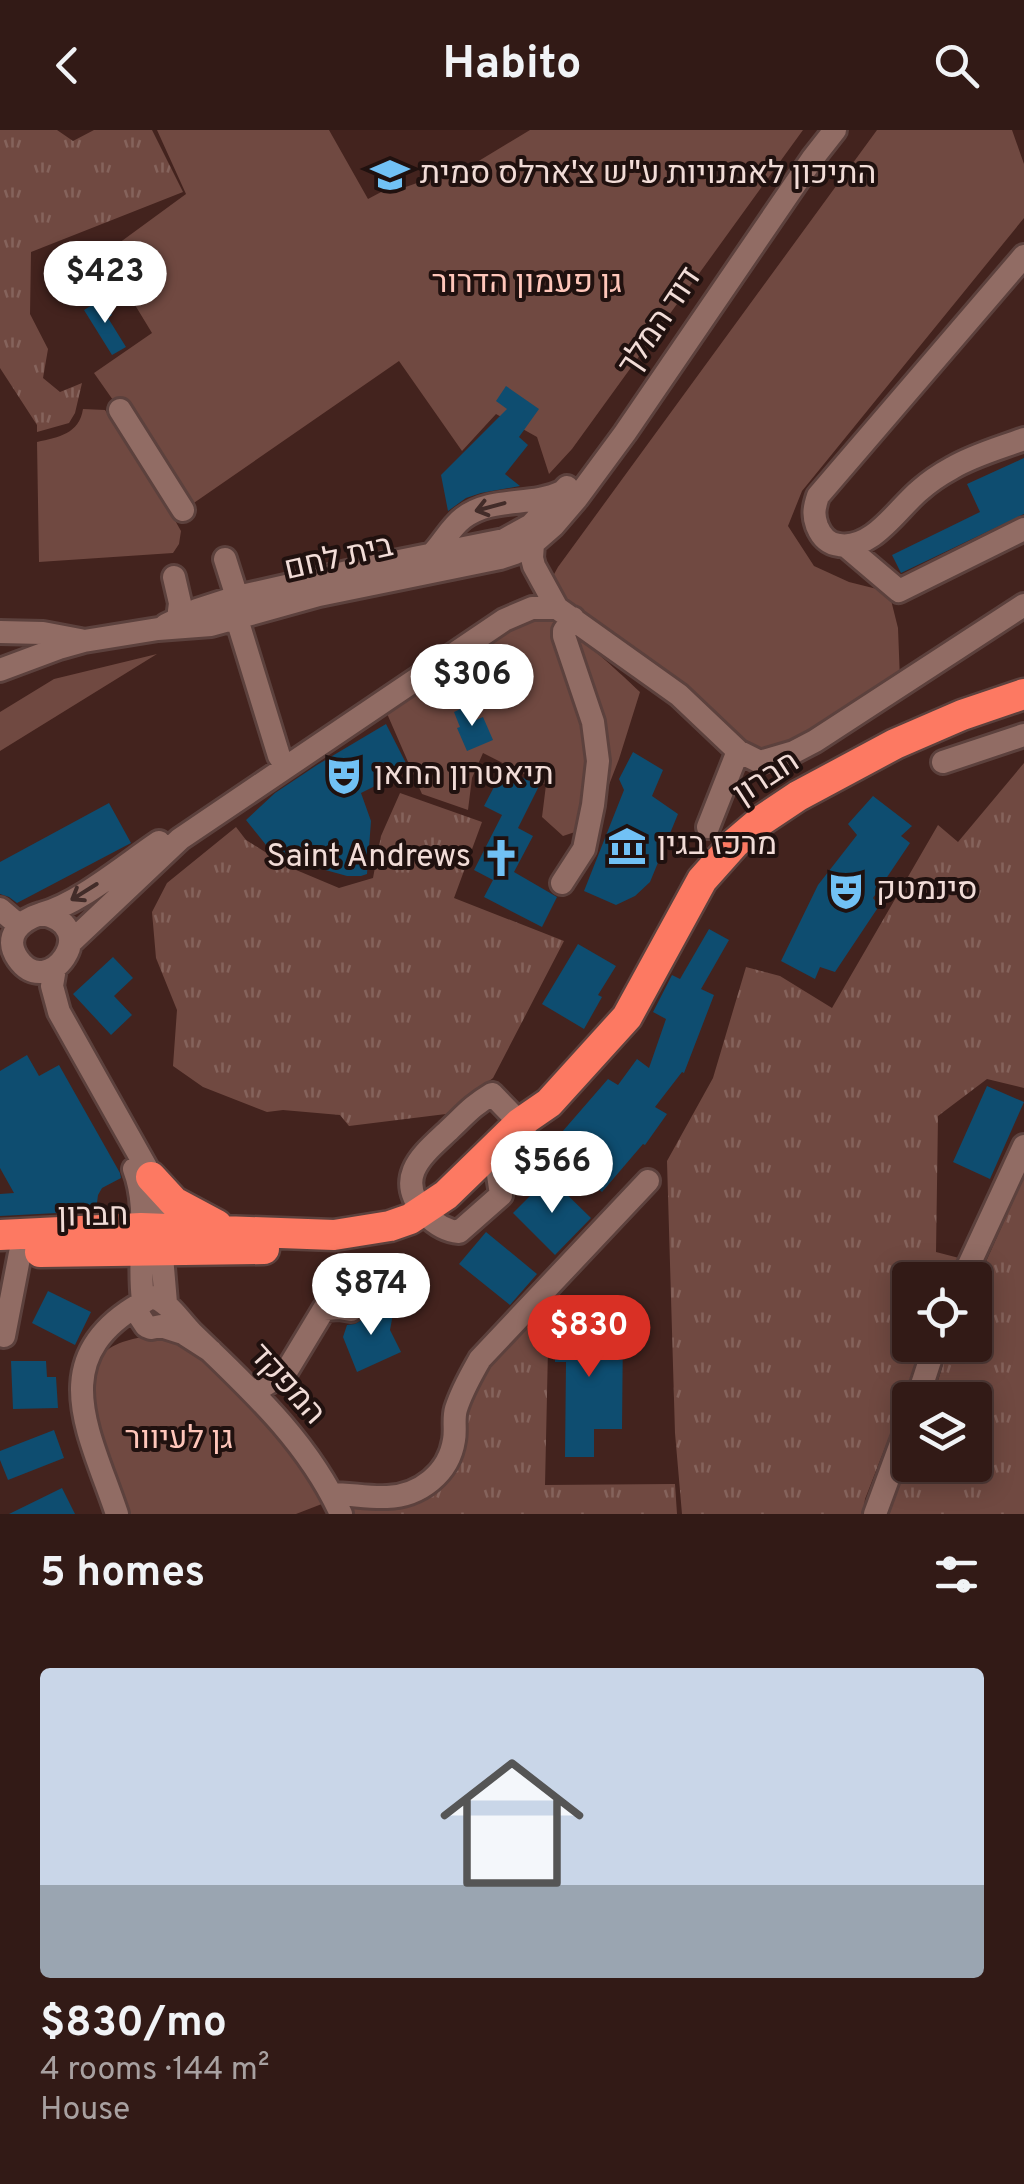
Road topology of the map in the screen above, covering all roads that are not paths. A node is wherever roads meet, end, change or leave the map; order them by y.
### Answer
1 (821, 130) edge
2 (834, 130) edge
3 (1024, 256) edge
4 (120, 410) dead end
5 (1024, 439) edge
6 (565, 490) junction
7 (182, 510) dead end
8 (1024, 529) edge
9 (529, 537) junction
10 (846, 546) junction
11 (432, 554) junction
12 (225, 559) dead end
13 (174, 577) dead end
14 (1024, 604) edge
15 (239, 611) junction
16 (565, 613) junction
17 (168, 624) junction
18 (0, 632) edge
19 (84, 641) junction
20 (3, 661) edge
21 (1024, 694) edge
22 (1024, 735) edge
23 (738, 751) junction
24 (282, 761) junction
25 (943, 762) dead end
26 (708, 827) dead end
27 (562, 883) dead end
28 (42, 914) junction
29 (70, 943) junction
30 (28, 967) junction
31 (55, 968) junction
32 (524, 1131) junction
33 (1024, 1146) edge
34 (151, 1177) junction
35 (648, 1181) dead end
36 (429, 1217) junction
37 (229, 1230) junction
38 (151, 1240) junction
39 (6, 1247) edge
40 (970, 1262) edge
41 (6, 1296) edge
42 (352, 1310) dead end
43 (154, 1311) junction
44 (4, 1336) dead end
45 (254, 1392) junction
46 (892, 1468) edge
47 (332, 1507) edge
48 (117, 1514) edge
49 (875, 1514) edge

1 - 6 street, דוד המלך
2 - 9 street, דוד המלך
3 - 10 street
4 - 7 street
5 - 10 street
6 - 9 street, דוד המלך
6 -> 11 street
8 - 10 street
9 - 11 street, בית לחם
9 - 15 street, בית לחם
9 - 16 street
11 - 15 street, בית לחם
12 - 15 street
13 - 17 street
14 - 23 street
15 - 17 street, בית לחם
15 - 24 street
16 - 23 street
16 - 24 street
16 - 27 street
17 - 19 street, בית לחם
18 - 19 street
19 - 20 street, בית לחם
21 - 32 highway, חברון
22 - 25 street
23 - 26 street
24 -> 28 street
24 - 29 street
28 - 29 street
28 - 30 street
29 - 31 street
30 - 31 street
30 - 38 street
31 - 34 street
32 - 36 highway, חברון
32 - 36 highway, חברון
32 - 36 street
33 - 40 street
34 - 37 highway
34 - 38 street
35 - 47 street
36 - 37 highway, חברון
36 - 38 highway, חברון
37 - 38 highway, חברון
38 - 39 highway, חברון
38 - 43 street
39 - 41 street
41 - 44 street
42 - 45 street
43 - 45 street, המפקד
43 - 48 street
45 - 47 street, המפקד
46 - 49 street

